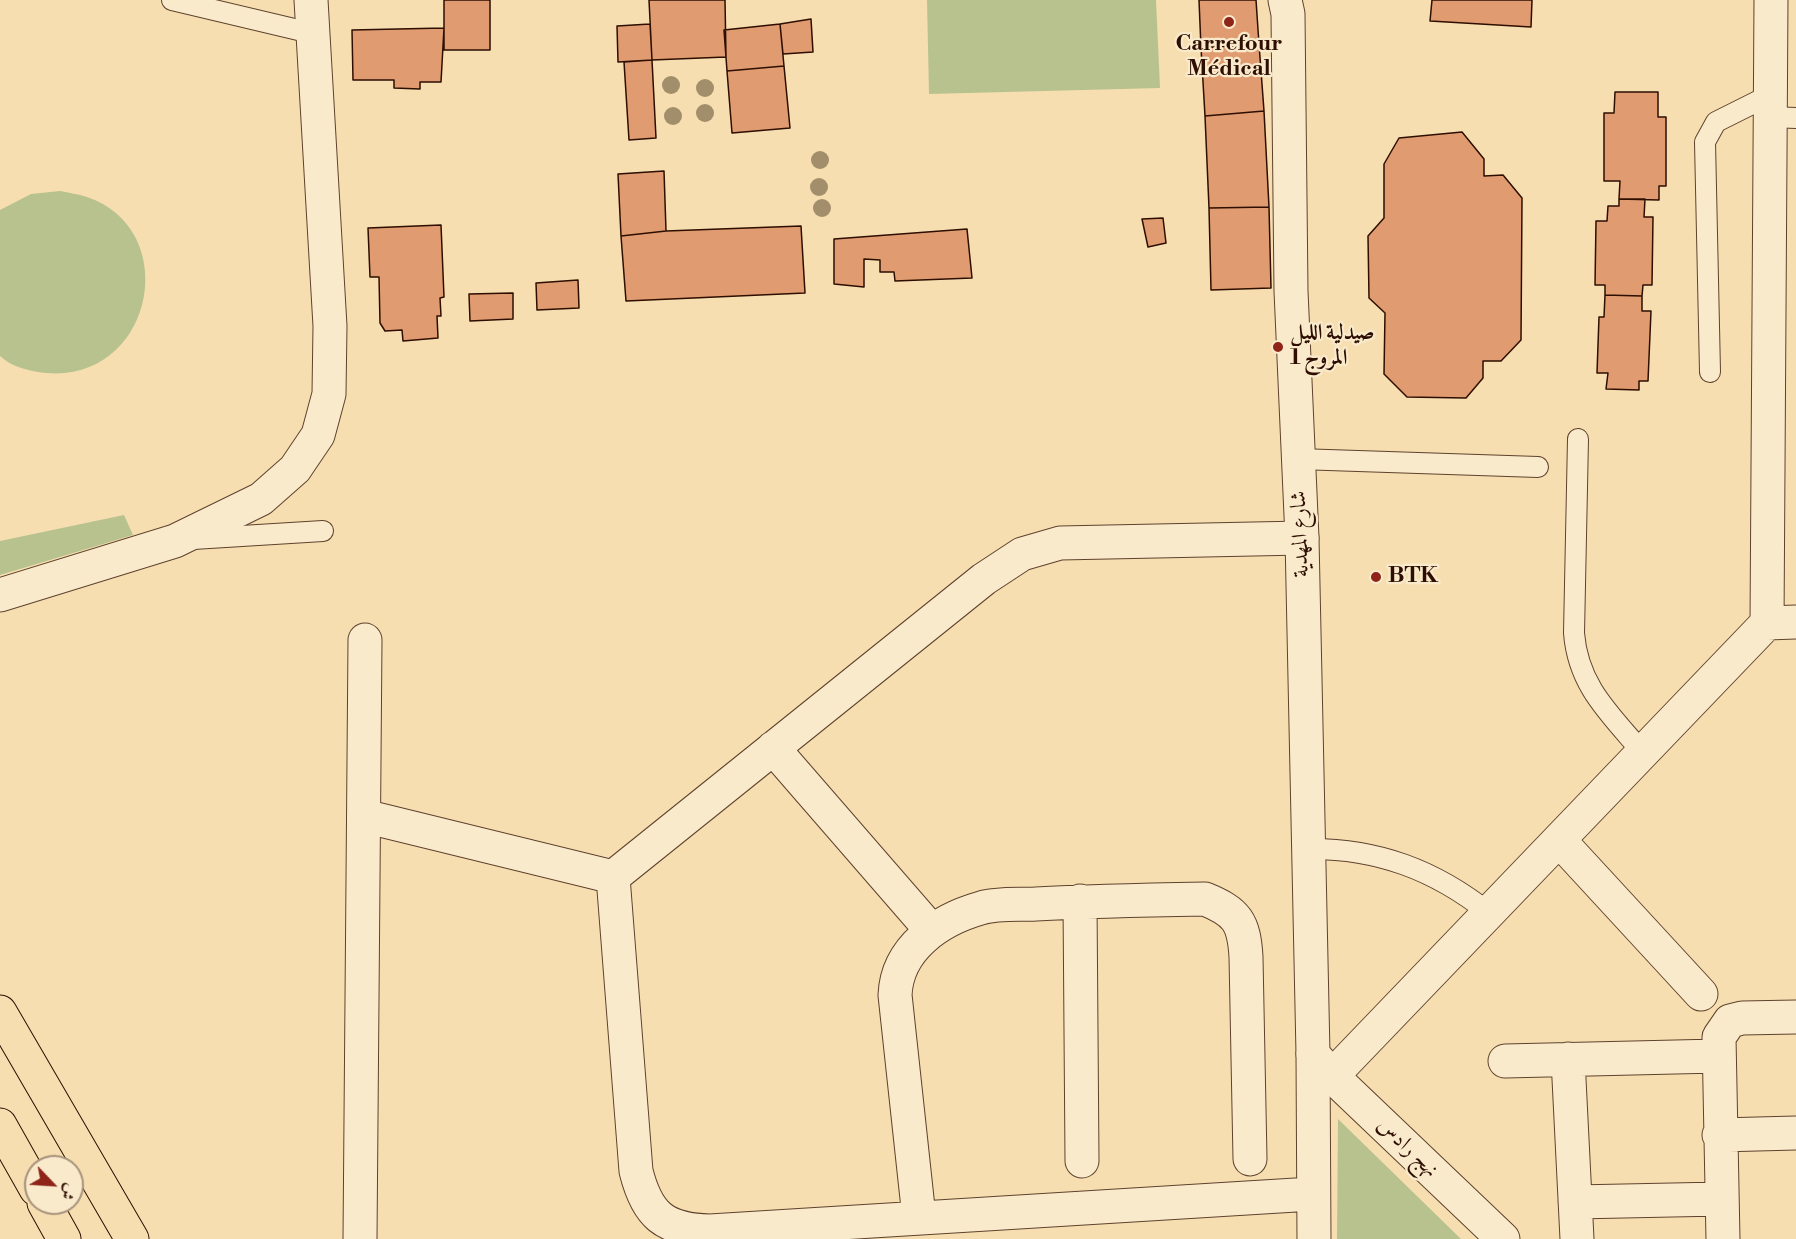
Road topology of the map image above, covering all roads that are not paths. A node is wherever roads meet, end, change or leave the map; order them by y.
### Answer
1 (172, 0) edge
2 (311, 0) edge
3 (1771, 0) edge
4 (1288, 5) edge
5 (311, 33) junction
6 (1779, 110) edge
7 (1782, 305) edge
8 (1710, 372) dead end
9 (1578, 439) dead end
10 (1298, 459) junction
11 (1538, 467) dead end
12 (323, 531) dead end
13 (1302, 538) junction
14 (175, 541) junction
15 (0, 596) edge
16 (1781, 623) edge
17 (365, 640) dead end
18 (773, 748) junction
19 (1643, 753) junction
20 (364, 816) junction
21 (1559, 840) junction
22 (1307, 849) junction
23 (613, 877) junction
24 (1080, 901) junction
25 (1489, 914) junction
26 (931, 930) junction
27 (1701, 994) dead end
28 (0, 1012) edge
29 (1796, 1017) edge
30 (1718, 1056) junction
31 (1568, 1059) junction
32 (1505, 1061) dead end
33 (1322, 1065) junction
34 (0, 1125) edge
35 (1796, 1133) edge
36 (1719, 1135) junction
37 (1250, 1159) dead end
38 (1082, 1161) dead end
39 (24, 1168) edge
40 (1312, 1194) junction
41 (1721, 1199) junction
42 (1575, 1202) junction
43 (51, 1215) edge
44 (919, 1217) junction
45 (710, 1235) edge
46 (64, 1239) edge
47 (132, 1239) edge
48 (360, 1239) edge
49 (1314, 1239) edge
50 (1503, 1239) edge
51 (1577, 1239) edge
52 (1723, 1239) edge

1 - 5 lane
2 - 5 street
3 - 6 street
4 - 10 street, شارع المهدية
5 - 14 street
6 - 7 street
6 - 8 lane
7 - 16 street
9 - 19 lane
10 - 11 lane
10 - 13 street, شارع المهدية
12 - 14 lane
13 - 18 street
13 - 22 street, شارع المهدية
14 - 15 street
16 - 19 street
17 - 20 street
18 - 23 street
18 - 26 street
19 - 21 street
20 - 23 street
20 - 48 street
21 - 25 street
21 - 27 street
22 - 25 lane
22 - 33 street, شارع المهدية
23 - 45 street
24 - 26 street
24 - 37 street
24 - 38 street
25 - 33 street
26 - 44 street
28 - 47 highway
29 - 30 street
30 - 31 street
30 - 36 street
31 - 32 street
31 - 42 street
33 - 40 street, شارع المهدية
33 - 50 street, نهج رادس
34 - 39 highway
35 - 36 street
36 - 41 street
40 - 44 street
40 - 49 street, شارع المهدية
41 - 42 street
41 - 52 street
42 - 51 street
43 - 46 highway
44 - 45 street

